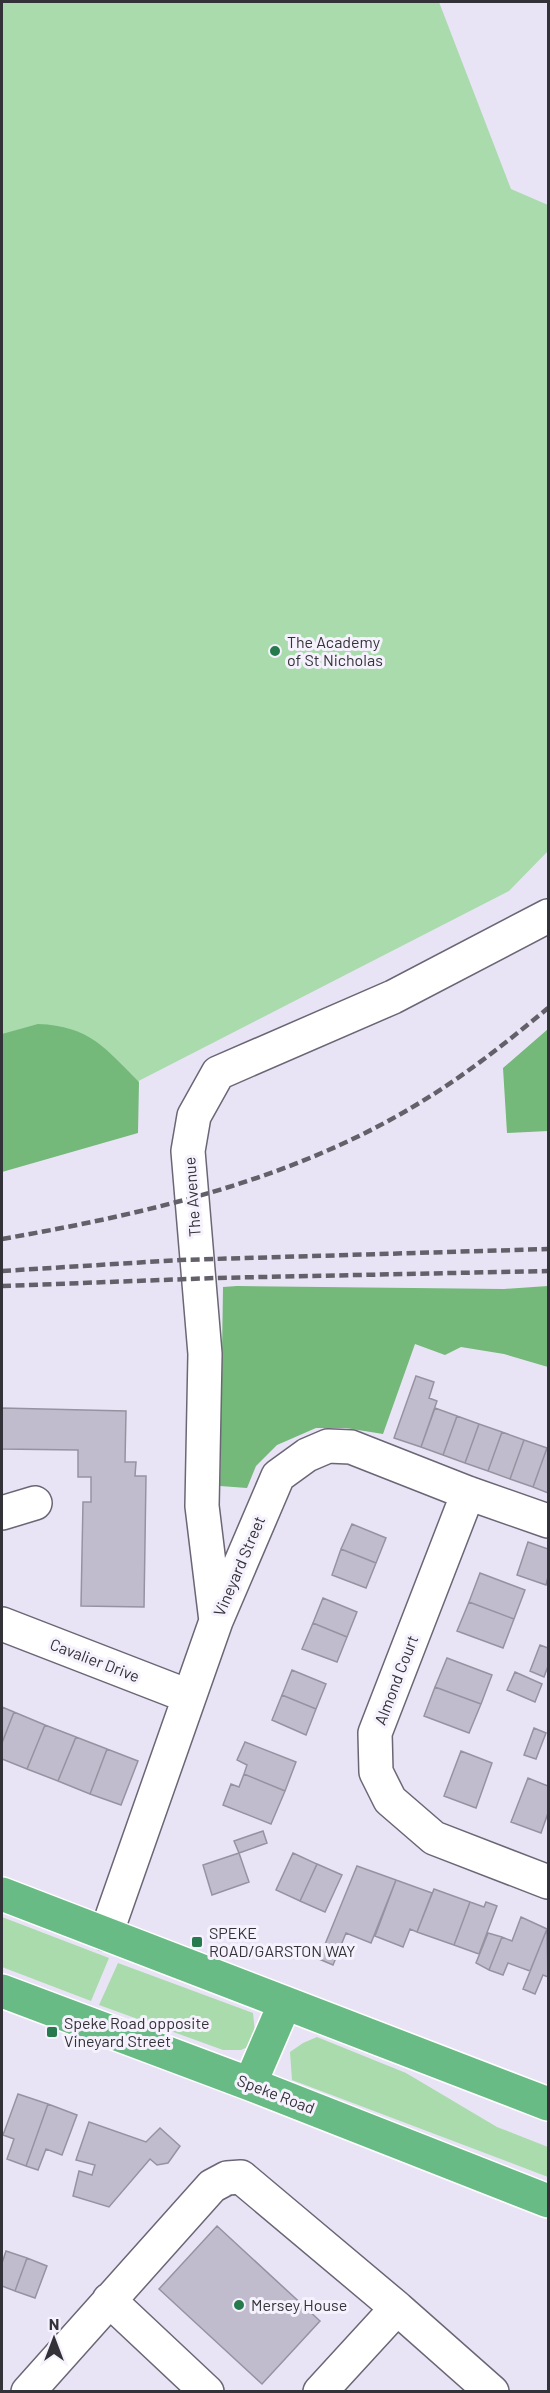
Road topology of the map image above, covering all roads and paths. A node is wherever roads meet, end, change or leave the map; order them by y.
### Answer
1 (549, 916) edge
2 (468, 1492) junction
3 (34, 1503) dead end
4 (2, 1513) edge
5 (549, 1521) edge
6 (216, 1621) junction
7 (2, 1624) edge
8 (189, 1696) junction
9 (549, 1882) edge
10 (2, 1894) edge
11 (106, 1934) junction
12 (2, 1991) edge
13 (285, 2003) junction
14 (250, 2084) junction
15 (549, 2104) edge
16 (549, 2201) edge
17 (109, 2300) junction
18 (398, 2308) junction
19 (28, 2391) edge
20 (207, 2391) edge
21 (320, 2391) edge
22 (492, 2391) edge

1 - 6 street, The Avenue
2 - 5 street, Vineyard Street
2 - 6 street, Vineyard Street
2 - 9 street, Almond Court
3 - 4 street
6 - 8 street, Vineyard Street
7 - 8 street, Cavalier Drive
8 - 11 street, Vineyard Street
10 - 11 highway
11 - 13 highway
12 - 14 highway, Speke Road
13 - 14 highway
13 - 15 highway
14 - 16 highway, Speke Road
17 - 18 street
17 - 19 street
17 - 20 street
18 - 21 street
18 - 22 street

